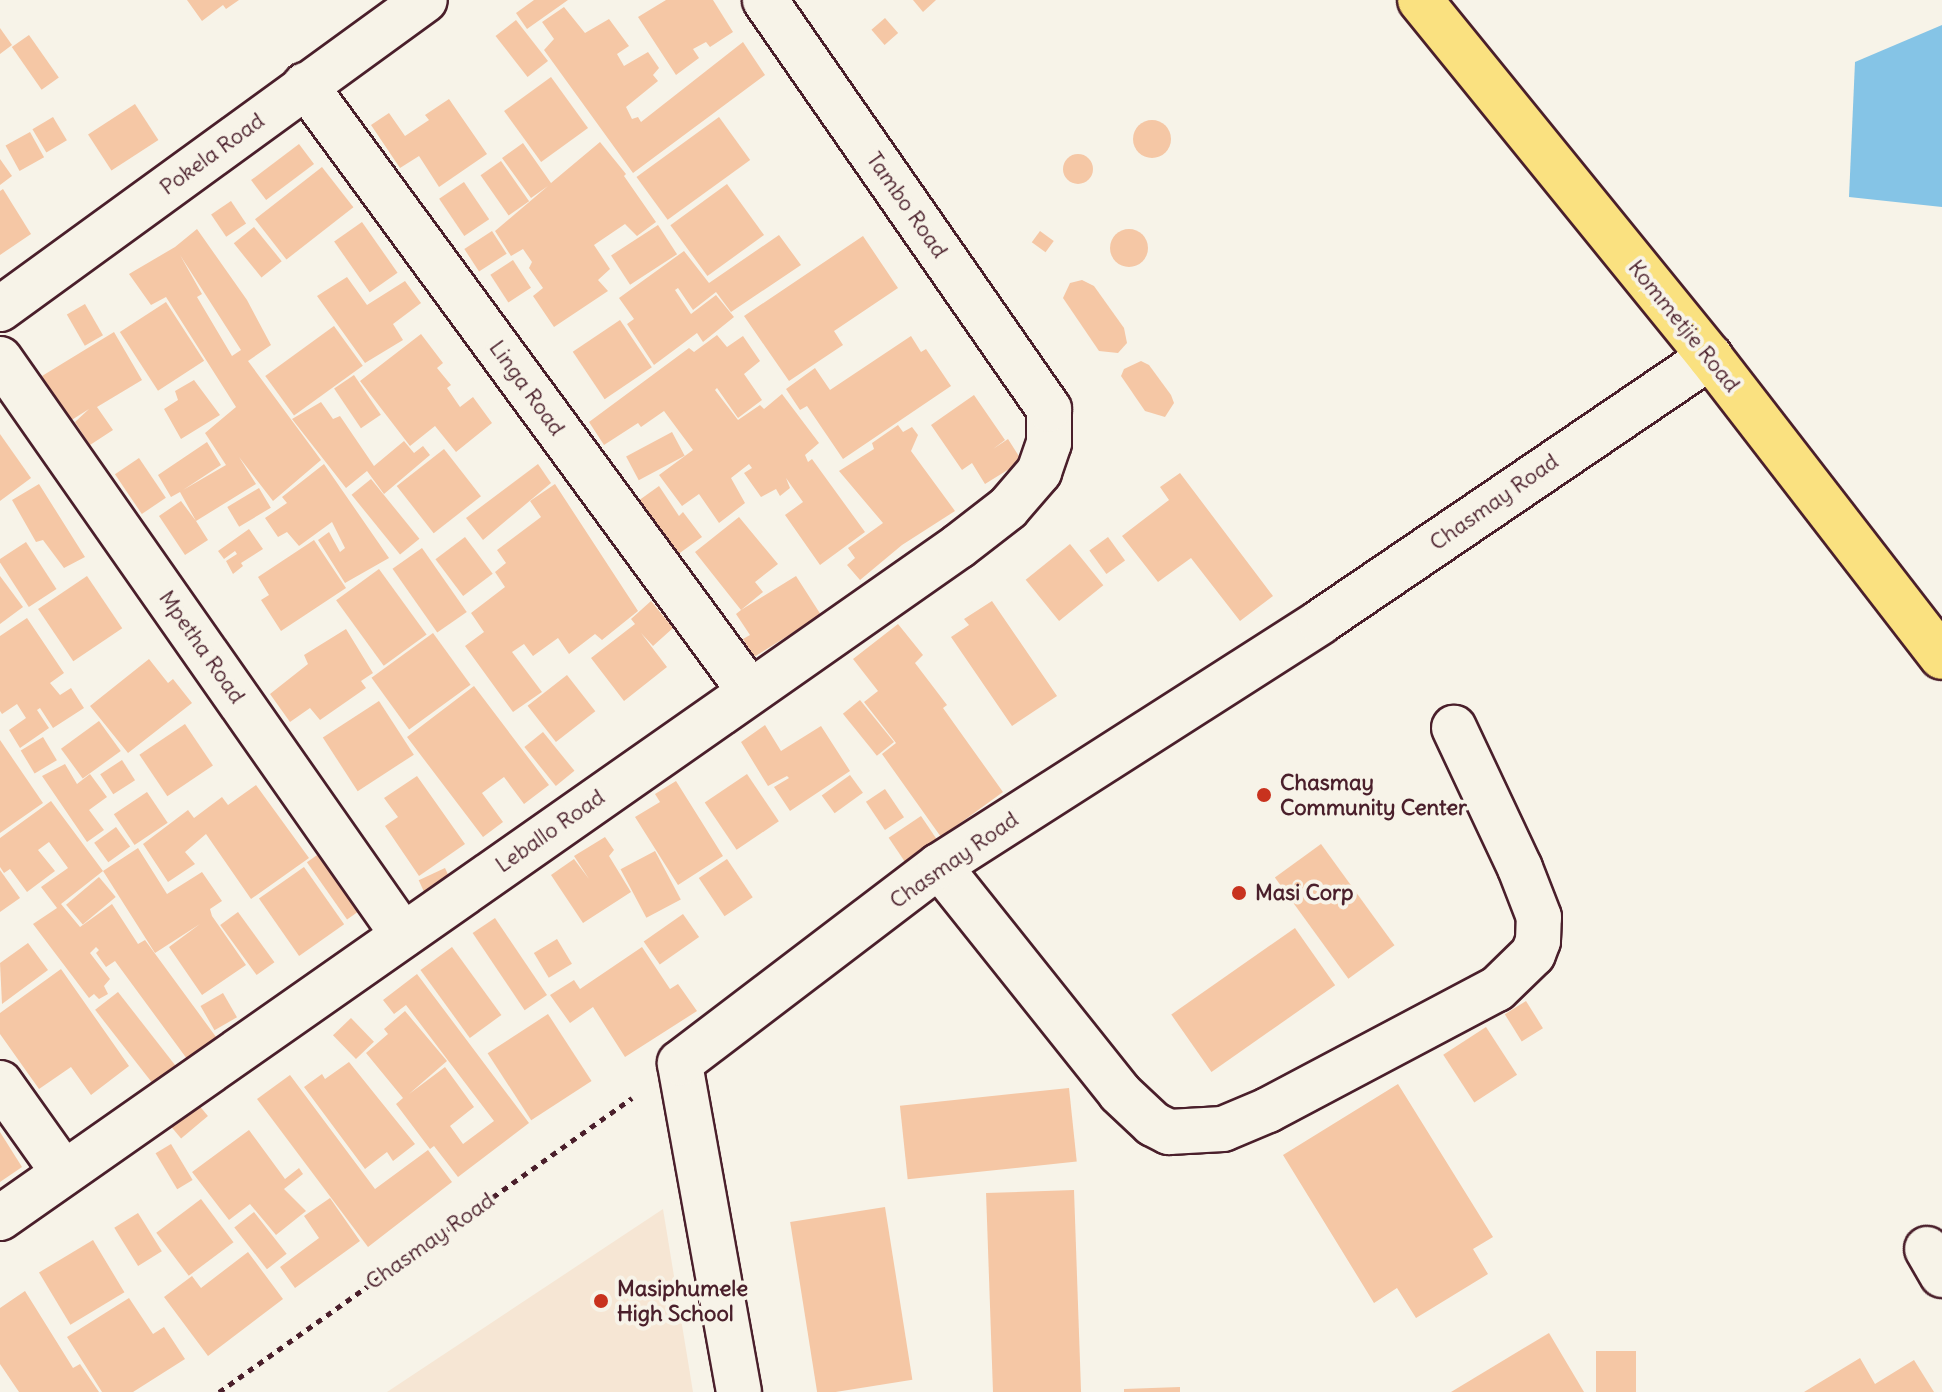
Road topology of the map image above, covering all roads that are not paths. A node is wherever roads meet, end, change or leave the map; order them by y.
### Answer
1 (425, 0) edge
2 (765, 0) edge
3 (1420, 0) edge
4 (305, 85) junction
5 (0, 309) edge
6 (1710, 357) junction
7 (0, 359) edge
8 (1049, 409) joint
9 (1942, 657) edge
10 (749, 690) junction
11 (1454, 728) dead end
12 (939, 866) junction
13 (403, 935) junction
14 (0, 1083) edge
15 (64, 1173) junction
16 (0, 1218) edge
17 (739, 1392) edge

1 - 4 street, Pokela Road
2 - 8 street, Tambo Road
3 - 6 main road, Kommetjie Road
4 - 5 street, Pokela Road
4 - 10 street, Linga Road
6 - 9 main road, Kommetjie Road
6 - 12 street, Chasmay Road
7 - 13 street, Mpetha Road
8 - 10 street, Leballo Road
10 - 13 street, Leballo Road
11 - 12 street
12 - 17 street, Chasmay Road
13 - 15 street, Leballo Road
14 - 15 street
15 - 16 street, Leballo Road

